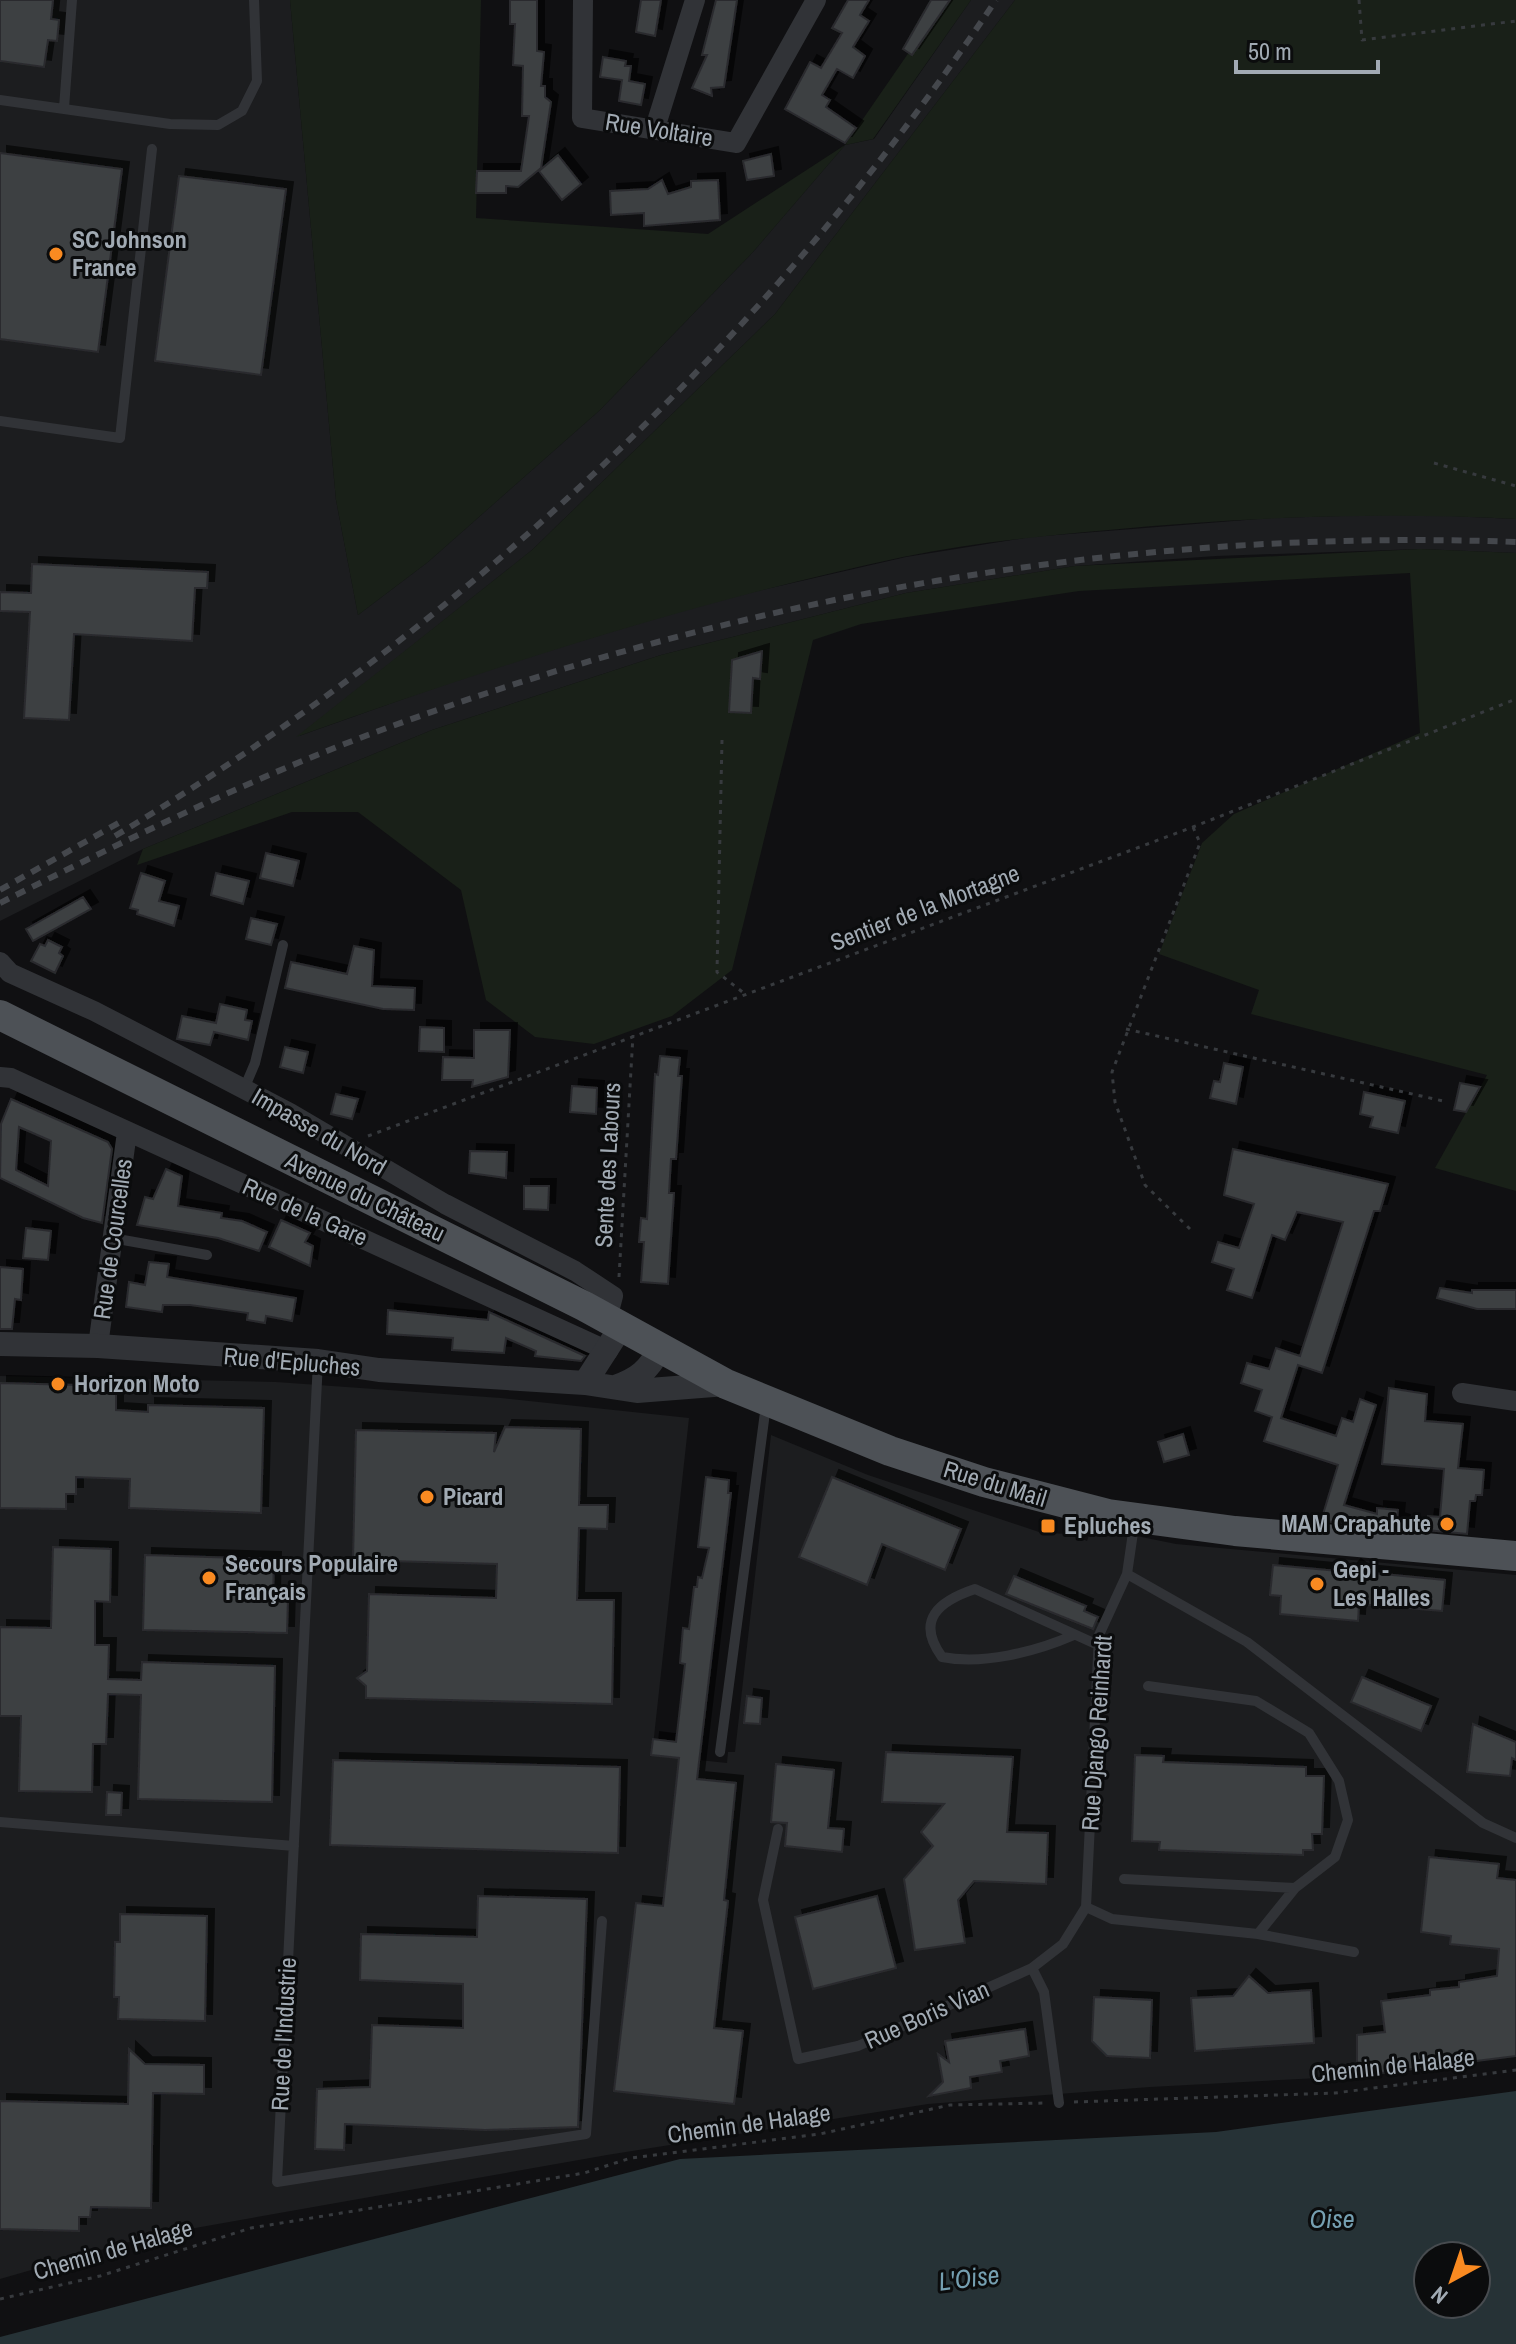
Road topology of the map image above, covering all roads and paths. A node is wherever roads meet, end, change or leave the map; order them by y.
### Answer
1 (72, 0) edge
2 (254, 0) edge
3 (583, 0) edge
4 (695, 0) edge
5 (816, 0) edge
6 (1359, 0) edge
7 (1516, 21) edge
8 (0, 100) edge
9 (64, 108) junction
10 (655, 128) junction
11 (152, 149) dead end
12 (0, 421) edge
13 (1434, 463) dead end
14 (1516, 486) edge
15 (1516, 699) edge
16 (722, 740) dead end
17 (1193, 827) junction
18 (283, 945) dead end
19 (0, 962) edge
20 (745, 994) junction
21 (0, 1015) edge
22 (1126, 1029) junction
23 (633, 1035) junction
24 (0, 1077) edge
25 (244, 1089) junction
26 (1443, 1101) dead end
27 (127, 1132) junction
28 (345, 1146) junction
29 (1190, 1229) dead end
30 (112, 1238) junction
31 (207, 1255) dead end
32 (612, 1324) junction
33 (0, 1344) edge
34 (98, 1346) junction
35 (660, 1348) junction
36 (318, 1361) junction
37 (585, 1383) junction
38 (726, 1384) junction
39 (615, 1387) junction
40 (1462, 1393) dead end
41 (767, 1401) junction
42 (1516, 1401) edge
43 (1136, 1517) junction
44 (1516, 1556) edge
45 (1127, 1574) junction
46 (1074, 1635) junction
47 (1098, 1645) junction
48 (1148, 1686) dead end
49 (720, 1752) dead end
50 (0, 1822) edge
51 (778, 1829) dead end
52 (1516, 1838) edge
53 (294, 1846) junction
54 (1124, 1879) dead end
55 (1295, 1888) junction
56 (1086, 1907) junction
57 (602, 1921) dead end
58 (1258, 1934) junction
59 (1354, 1952) dead end
60 (1032, 1968) junction
61 (1516, 2070) edge
62 (1059, 2103) junction
63 (0, 2299) edge

1 - 9 lane
2 - 9 lane
3 - 10 street, Rue Voltaire
4 - 10 street
5 - 10 street, Rue Voltaire
6 - 7 path
8 - 9 lane
11 - 12 lane
13 - 14 path
15 - 17 path, Sentier de la Mortagne
16 - 20 path
17 - 20 path, Sentier de la Mortagne
17 - 22 path
18 - 25 lane
19 - 25 street, Impasse du Nord
20 - 23 path, Sentier de la Mortagne
21 - 32 main road, Avenue du Château
22 - 26 path
22 - 29 path
23 - 28 path, Sentier de la Mortagne
23 - 32 path, Sente des Labours
24 - 27 street, Rue de la Gare
25 - 28 street, Impasse du Nord
27 - 30 street, Rue de Courcelles
27 - 32 street, Rue de la Gare
28 - 32 street, Impasse du Nord
30 - 31 lane
30 - 34 street, Rue de Courcelles
32 - 35 main road, Avenue du Château
32 - 37 street
33 - 34 street, Rue d'Epluches
34 - 36 street, Rue d'Epluches
35 - 38 main road, Avenue du Château
35 - 39 street
36 - 37 street, Rue d'Epluches
36 - 53 lane, Rue de l'Industrie
37 - 39 street, Rue d'Epluches
38 - 39 street, Rue d'Epluches
38 - 41 main road, Rue du Mail
40 - 42 street
41 - 43 main road, Rue du Mail
41 - 49 lane
43 - 44 main road, Rue du Mail
43 - 45 lane, Rue Django Reinhardt
45 - 47 lane, Rue Django Reinhardt
45 - 52 lane
46 - 46 lane
46 - 47 lane
47 - 56 lane, Rue Django Reinhardt
48 - 55 lane
50 - 53 lane
51 - 60 lane, Rue Boris Vian
53 - 57 lane, Rue de l'Industrie
54 - 55 lane
55 - 58 lane
56 - 58 lane
56 - 60 lane, Rue Boris Vian
58 - 59 lane
60 - 62 lane
61 - 62 path, Chemin de Halage
62 - 63 path, Chemin de Halage

